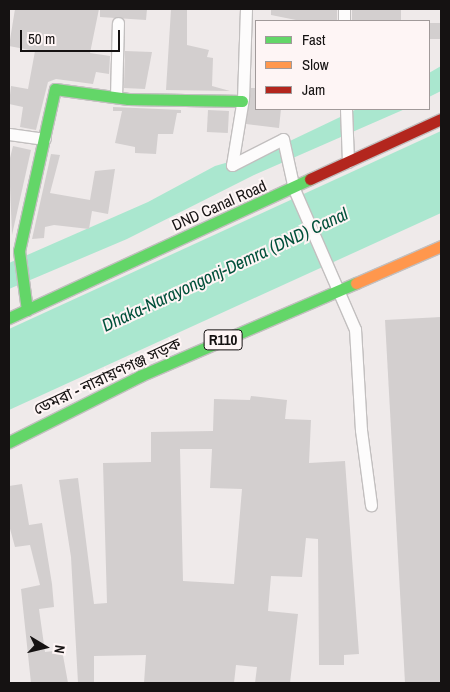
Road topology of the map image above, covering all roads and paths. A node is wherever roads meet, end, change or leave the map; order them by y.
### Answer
1 (246, 9) edge
2 (118, 23) dead end
3 (116, 97) junction
4 (242, 101) junction
5 (346, 110) edge
6 (441, 119) edge
7 (9, 134) edge
8 (45, 139) junction
9 (348, 162) junction
10 (294, 189) junction
11 (441, 246) edge
12 (337, 291) junction
13 (26, 310) junction
14 (9, 318) edge
15 (9, 442) edge
16 (371, 505) dead end

1 - 4 street
2 - 3 street
3 - 4 street
3 - 8 street
4 - 10 street
5 - 9 street
6 - 9 street, DND Canal Road
7 - 8 street
8 - 13 street
9 - 10 street, DND Canal Road
10 - 12 street
10 - 13 street, DND Canal Road
11 - 12 street, ডেমরা - নারায়ণগঞ্জ সড়ক / R110
12 - 15 street, ডেমরা - নারায়ণগঞ্জ সড়ক / R110
12 - 16 street
13 - 14 street, DND Canal Road

